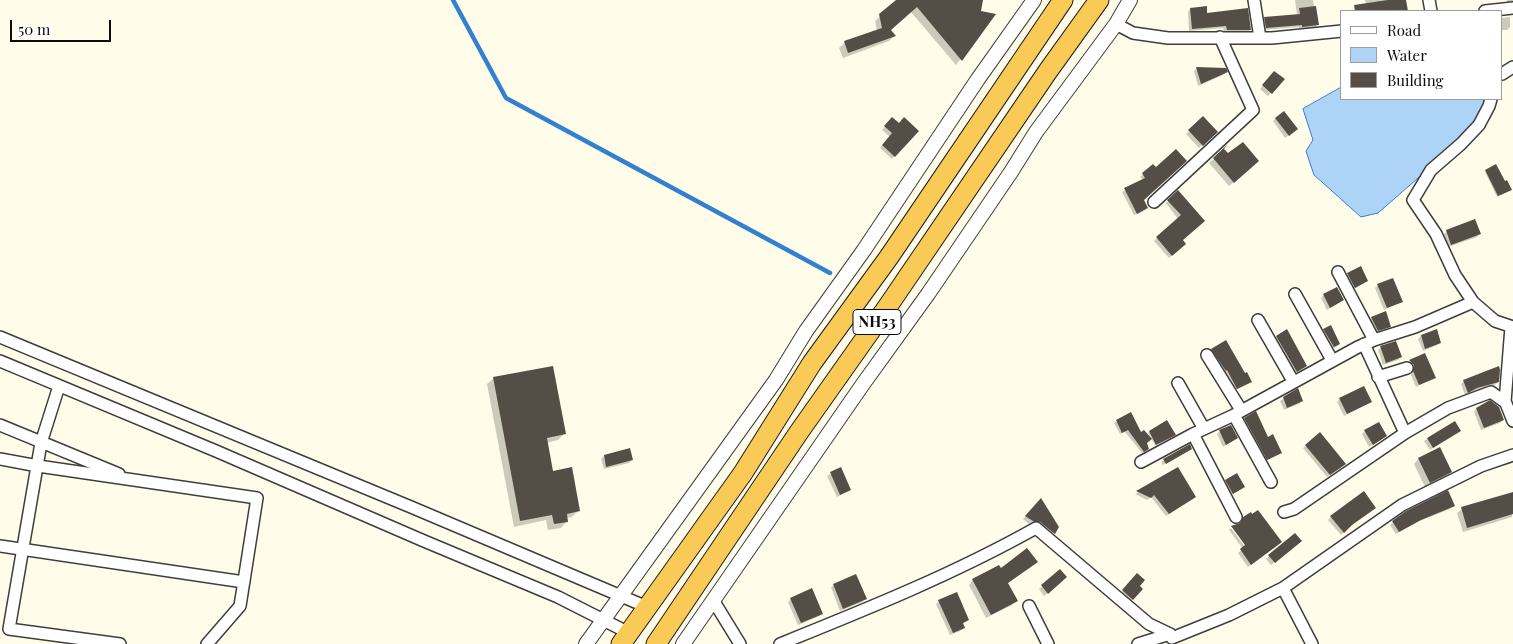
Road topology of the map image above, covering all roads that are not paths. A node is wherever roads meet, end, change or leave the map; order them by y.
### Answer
1 (1034, 0) edge
2 (1062, 0) edge
3 (1099, 0) edge
4 (1130, 0) edge
5 (1254, 0) edge
6 (1513, 8) edge
7 (1494, 10) edge
8 (1116, 24) junction
9 (1340, 31) edge
10 (1220, 37) junction
11 (1260, 38) junction
12 (1491, 100) edge
13 (1154, 202) dead end
14 (1338, 272) dead end
15 (1295, 294) dead end
16 (1472, 302) junction
17 (1258, 320) dead end
18 (1512, 327) edge
19 (0, 337) edge
20 (1368, 342) junction
21 (1207, 354) dead end
22 (1332, 360) junction
23 (0, 361) edge
24 (1407, 368) dead end
25 (1378, 376) junction
26 (1293, 382) junction
27 (1178, 383) dead end
28 (59, 386) junction
29 (1505, 401) junction
30 (1238, 412) junction
31 (1513, 421) edge
32 (0, 425) edge
33 (1198, 431) junction
34 (1405, 433) junction
35 (41, 443) junction
36 (1513, 456) edge
37 (0, 459) edge
38 (1141, 462) dead end
39 (38, 466) junction
40 (137, 481) junction
41 (1271, 482) dead end
42 (1284, 512) dead end
43 (1236, 517) dead end
44 (0, 546) edge
45 (23, 550) junction
46 (244, 582) junction
47 (1283, 588) junction
48 (620, 595) junction
49 (713, 600) junction
50 (1029, 606) dead end
51 (647, 607) junction
52 (604, 620) junction
53 (5, 628) edge
54 (625, 638) edge
55 (1172, 639) edge
56 (120, 644) edge
57 (207, 644) edge
58 (586, 644) edge
59 (656, 644) edge
60 (683, 644) edge
61 (740, 644) edge
62 (780, 644) edge
63 (1048, 644) edge
64 (1138, 644) edge
65 (1312, 644) edge

1 - 48 street
2 - 51 highway, NH53
3 - 59 highway, NH53
4 - 8 street
5 - 11 street
6 - 7 street
8 - 10 street
8 - 49 street
9 - 11 street
10 - 11 street
10 - 13 street
12 - 16 street
14 - 20 street
15 - 22 street
16 - 18 street
16 - 20 street
17 - 26 street
18 - 29 street
19 - 48 street
20 - 22 street
20 - 25 street
21 - 30 street
22 - 26 street
23 - 28 street
24 - 25 street
25 - 34 street
26 - 30 street
27 - 33 street
28 - 35 street
28 - 52 street
29 - 31 street
29 - 34 street
30 - 33 street
30 - 41 street
32 - 35 street
33 - 38 street
33 - 43 street
34 - 42 street
35 - 39 street
35 - 40 street
36 - 47 street
37 - 39 street
39 - 40 street
39 - 45 street
40 - 46 street
44 - 45 street
45 - 46 street
45 - 53 street
46 - 57 street
47 - 55 street
47 - 65 street
48 - 51 street
48 - 52 street
49 - 60 street
49 - 61 street
50 - 63 street
51 - 54 highway, NH53
52 - 54 street
52 - 58 street
53 - 56 street
55 - 62 street
55 - 64 street

